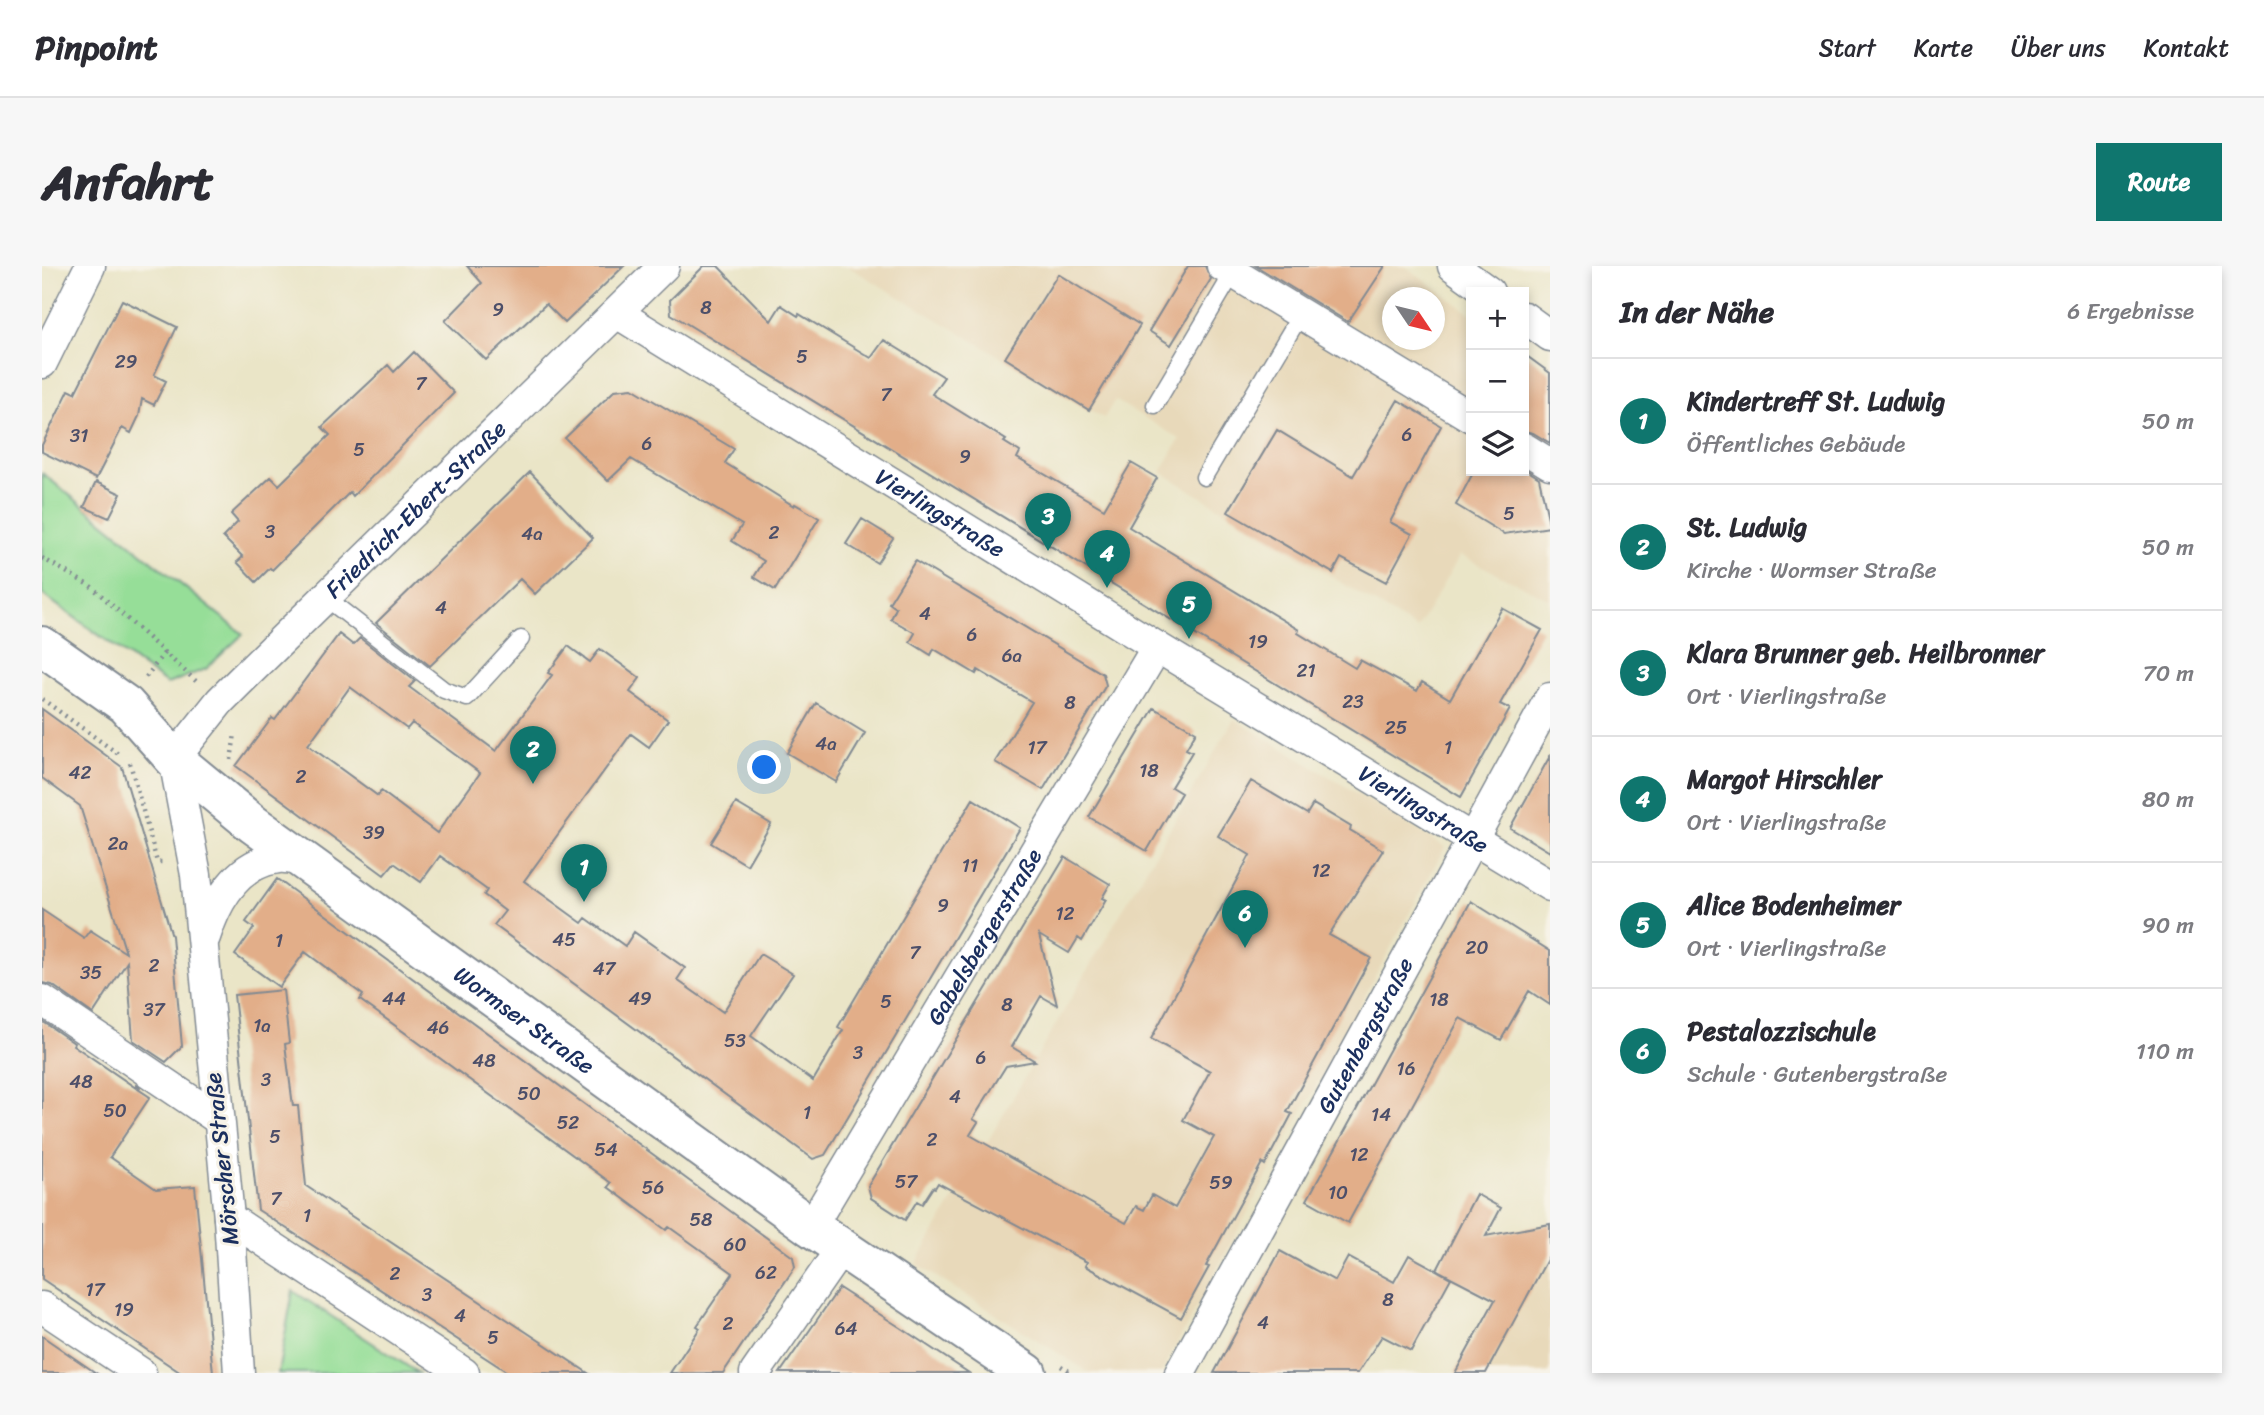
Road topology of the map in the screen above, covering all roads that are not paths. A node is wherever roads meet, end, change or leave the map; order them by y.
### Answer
1 (90, 266) edge
2 (664, 266) edge
3 (1453, 266) edge
4 (1228, 269) edge
5 (1482, 287) edge
6 (617, 313) junction
7 (1301, 314) junction
8 (1529, 321) edge
9 (1550, 336) edge
10 (42, 363) edge
11 (1155, 405) dead end
12 (1466, 414) edge
13 (1529, 451) edge
14 (1550, 464) edge
15 (1203, 477) dead end
16 (326, 598) junction
17 (521, 639) dead end
18 (42, 646) edge
19 (1157, 648) junction
20 (1550, 698) edge
21 (174, 759) junction
22 (1473, 838) junction
23 (306, 861) junction
24 (1550, 886) edge
25 (202, 944) junction
26 (42, 1000) edge
27 (218, 1119) junction
28 (229, 1218) junction
29 (826, 1238) junction
30 (42, 1307) edge
31 (141, 1373) edge
32 (239, 1373) edge
33 (464, 1373) edge
34 (755, 1373) edge
35 (1027, 1373) edge
36 (1180, 1373) edge

1 - 10 street
2 - 6 street, Friedrich-Ebert-Straße
3 - 5 street
4 - 7 street
4 - 11 lane
6 - 16 street, Friedrich-Ebert-Straße
6 - 19 street, Vierlingstraße
7 - 12 street
7 - 15 lane
8 - 9 street
13 - 14 street
16 - 17 lane
16 - 21 street, Friedrich-Ebert-Straße
18 - 21 street, Wormser Straße
19 - 22 street, Vierlingstraße
19 - 29 street, Gabelsbergerstraße
20 - 22 street, Gutenbergstraße
21 - 23 street, Wormser Straße
21 - 25 street, Mörscher Straße
22 - 24 street, Vierlingstraße
22 - 36 street, Gutenbergstraße
23 - 25 street, Mörscher Straße
23 - 29 street, Wormser Straße
25 - 27 street, Mörscher Straße
26 - 27 street
27 - 28 street, Mörscher Straße
28 - 32 street, Mörscher Straße
28 - 33 street
29 - 34 street, Gabelsbergerstraße
29 - 35 street, Wormser Straße
30 - 31 street

